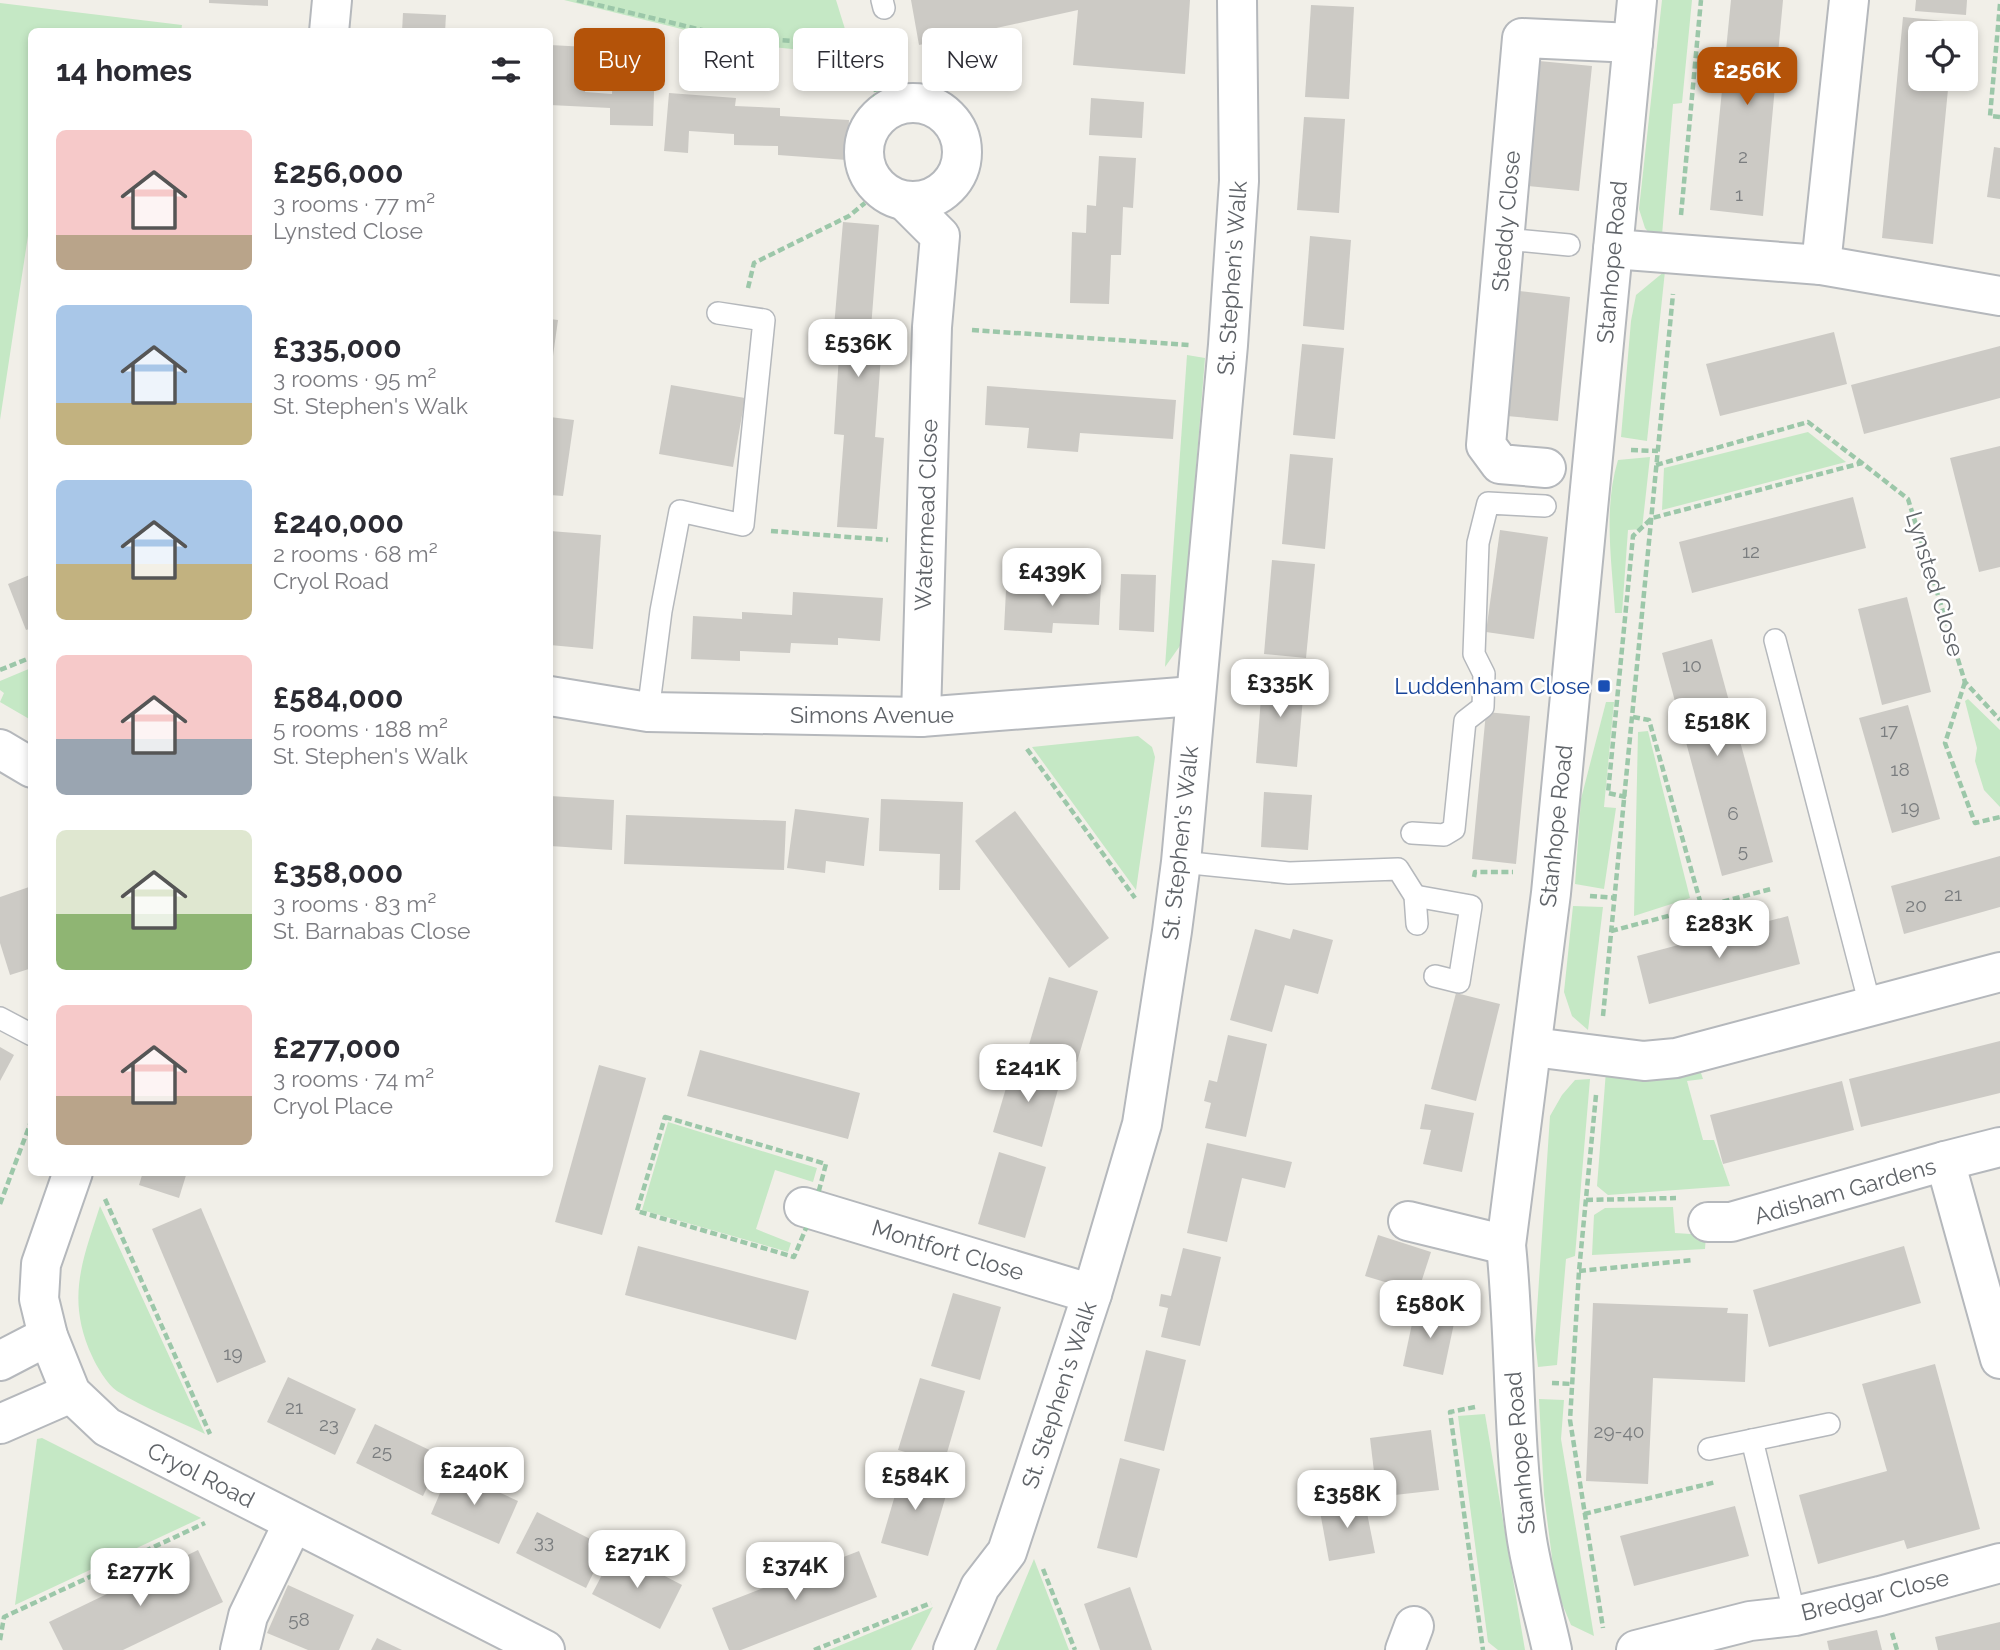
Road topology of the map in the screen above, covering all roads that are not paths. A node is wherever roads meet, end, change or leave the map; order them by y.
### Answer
1 (332, 0) edge
2 (1237, 0) edge
3 (1637, 0) edge
4 (1849, 0) edge
5 (329, 28) edge
6 (1633, 43) junction
7 (894, 195) junction
8 (1505, 239) junction
9 (1569, 245) dead end
10 (1613, 248) junction
11 (1821, 265) junction
12 (2000, 296) edge
13 (718, 313) dead end
14 (1546, 468) dead end
15 (1545, 506) dead end
16 (1775, 640) dead end
17 (553, 696) edge
18 (1194, 696) junction
19 (648, 712) junction
20 (921, 717) junction
21 (0, 749) edge
22 (28, 766) edge
23 (1181, 862) junction
24 (1398, 869) junction
25 (1415, 896) junction
26 (1417, 924) dead end
27 (2000, 972) edge
28 (1435, 976) dead end
29 (1870, 1005) junction
30 (0, 1018) edge
31 (28, 1033) edge
32 (1533, 1047) junction
33 (2000, 1147) edge
34 (1945, 1161) junction
35 (72, 1176) edge
36 (809, 1208) road end
37 (1408, 1222) dead end
38 (1708, 1222) road end
39 (1506, 1245) junction
40 (1092, 1294) junction
41 (47, 1336) junction
42 (2000, 1359) edge
43 (0, 1361) edge
44 (71, 1393) junction
45 (0, 1424) edge
46 (1829, 1424) dead end
47 (1752, 1440) junction
48 (1709, 1449) dead end
49 (293, 1523) junction
50 (2000, 1563) edge
51 (1795, 1616) junction
52 (1753, 1636) edge
53 (1620, 1643) edge
54 (240, 1650) edge
55 (545, 1650) edge
56 (953, 1650) edge
57 (1552, 1650) edge

1 - 5 street
2 - 18 street, St. Stephen's Walk
3 - 6 street, Stanhope Road
4 - 11 street
6 - 8 street, Steddy Close
6 - 10 street, Stanhope Road
7 - 7 street
7 - 20 street, Watermead Close
8 - 9 lane
8 - 14 street, Steddy Close
10 - 11 street
10 - 32 street, Stanhope Road
11 - 12 street
13 - 19 lane
15 - 24 lane
16 - 29 lane
17 - 19 street, Simons Avenue
18 - 20 street, Simons Avenue
18 - 23 street, St. Stephen's Walk
19 - 20 street, Simons Avenue
21 - 22 street
23 - 24 lane
23 - 40 street, St. Stephen's Walk
24 - 25 lane
25 - 26 lane
25 - 28 lane
27 - 29 street
29 - 32 street
30 - 31 lane
32 - 39 street, Stanhope Road
33 - 34 street
34 - 38 street, Adisham Gardens
34 - 42 street, Adisham Gardens
35 - 41 street, Cryol Road
36 - 40 street, Montfort Close
37 - 39 street
39 - 57 street, Stanhope Road
40 - 56 street, St. Stephen's Walk
41 - 43 street
41 - 44 street, Cryol Road
44 - 45 street
44 - 49 street, Cryol Road
46 - 47 lane
47 - 48 lane
47 - 51 lane
49 - 54 street
49 - 55 street, Cryol Road
50 - 51 street, Bredgar Close
51 - 52 street, Bredgar Close
52 - 53 street, Bredgar Close

